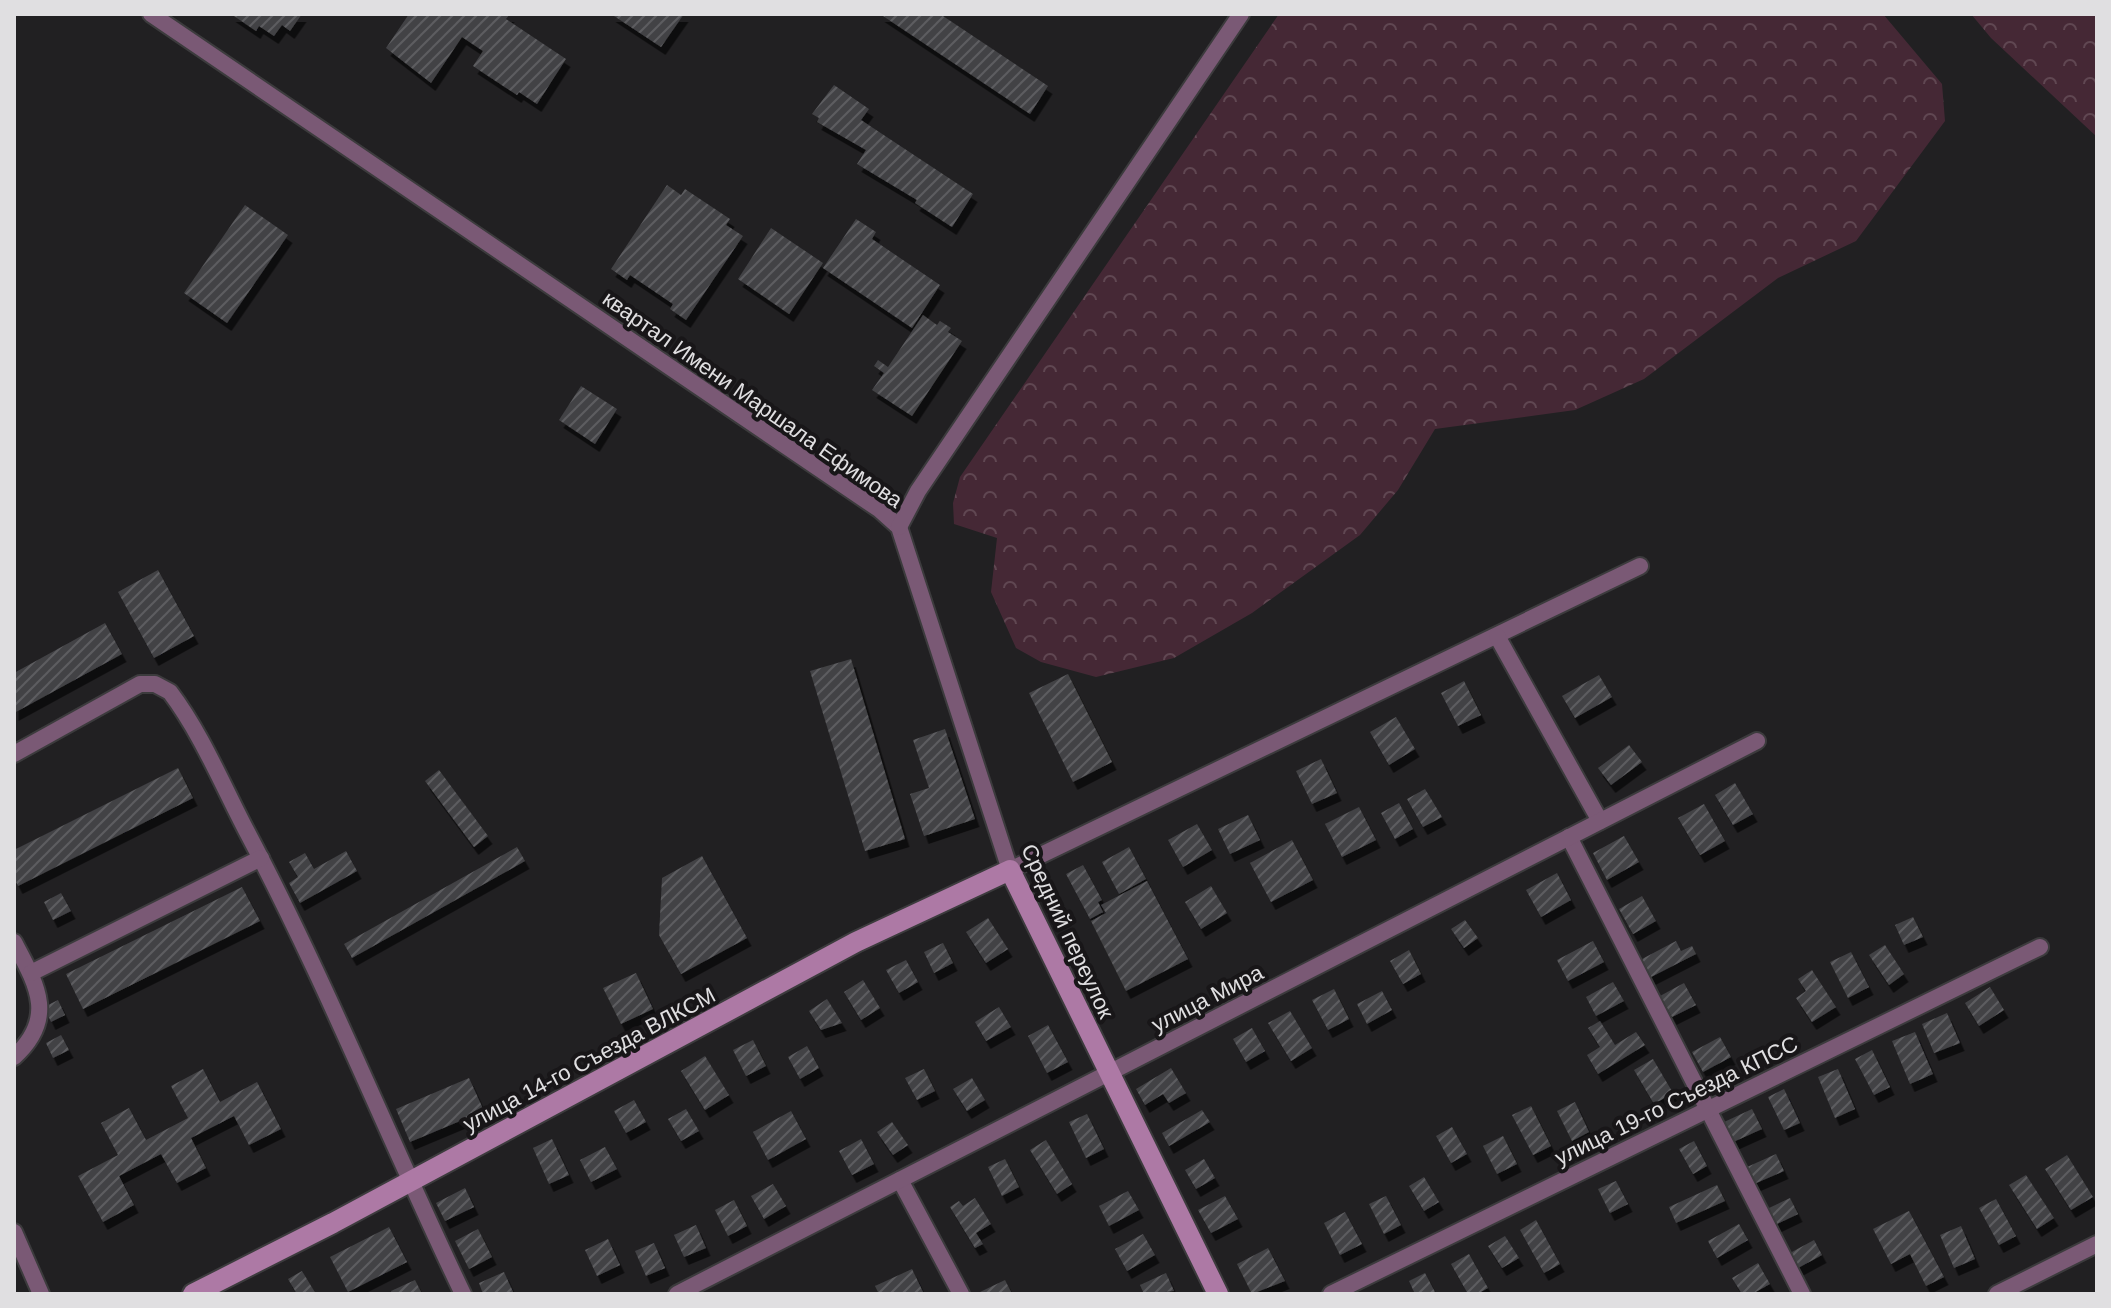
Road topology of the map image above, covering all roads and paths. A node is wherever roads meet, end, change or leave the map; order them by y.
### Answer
1 (151, 14) edge
2 (1241, 14) edge
3 (899, 527) junction
4 (1640, 566) dead end
5 (1497, 636) junction
6 (1757, 741) dead end
7 (14, 754) edge
8 (1600, 821) junction
9 (1569, 837) junction
10 (261, 858) junction
11 (1010, 870) junction
12 (14, 942) edge
13 (2040, 947) dead end
14 (31, 973) junction
15 (14, 1057) edge
16 (1108, 1073) junction
17 (1707, 1109) junction
18 (900, 1180) junction
19 (410, 1183) junction
20 (14, 1232) edge
21 (2097, 1244) edge
22 (41, 1294) edge
23 (193, 1294) edge
24 (463, 1294) edge
25 (677, 1294) edge
26 (961, 1294) edge
27 (1218, 1294) edge
28 (1331, 1294) edge
29 (1802, 1294) edge
30 (1997, 1294) edge

1 - 3 street, квартал Имени Маршала Ефимова
2 - 3 street, квартал Имени Маршала Ефимова
3 - 11 street, Средний переулок
4 - 5 street
5 - 8 street
5 - 11 street
6 - 8 street, улица Мира
7 - 10 street
8 - 9 street, улица Мира
9 - 16 street, улица Мира
9 - 17 street
10 - 14 street
10 - 19 street
11 - 16 street, Средний переулок
11 - 19 street, улица 14-го Съезда ВЛКСМ
12 - 14 street
13 - 17 street, улица 19-го Съезда КПСС
14 - 15 street
16 - 18 street, улица Мира
16 - 27 street, Средний переулок
17 - 28 street, улица 19-го Съезда КПСС
17 - 29 street
18 - 25 street, улица Мира
18 - 26 street
19 - 23 street, улица 14-го Съезда ВЛКСМ
19 - 24 street
20 - 22 street
21 - 30 street

